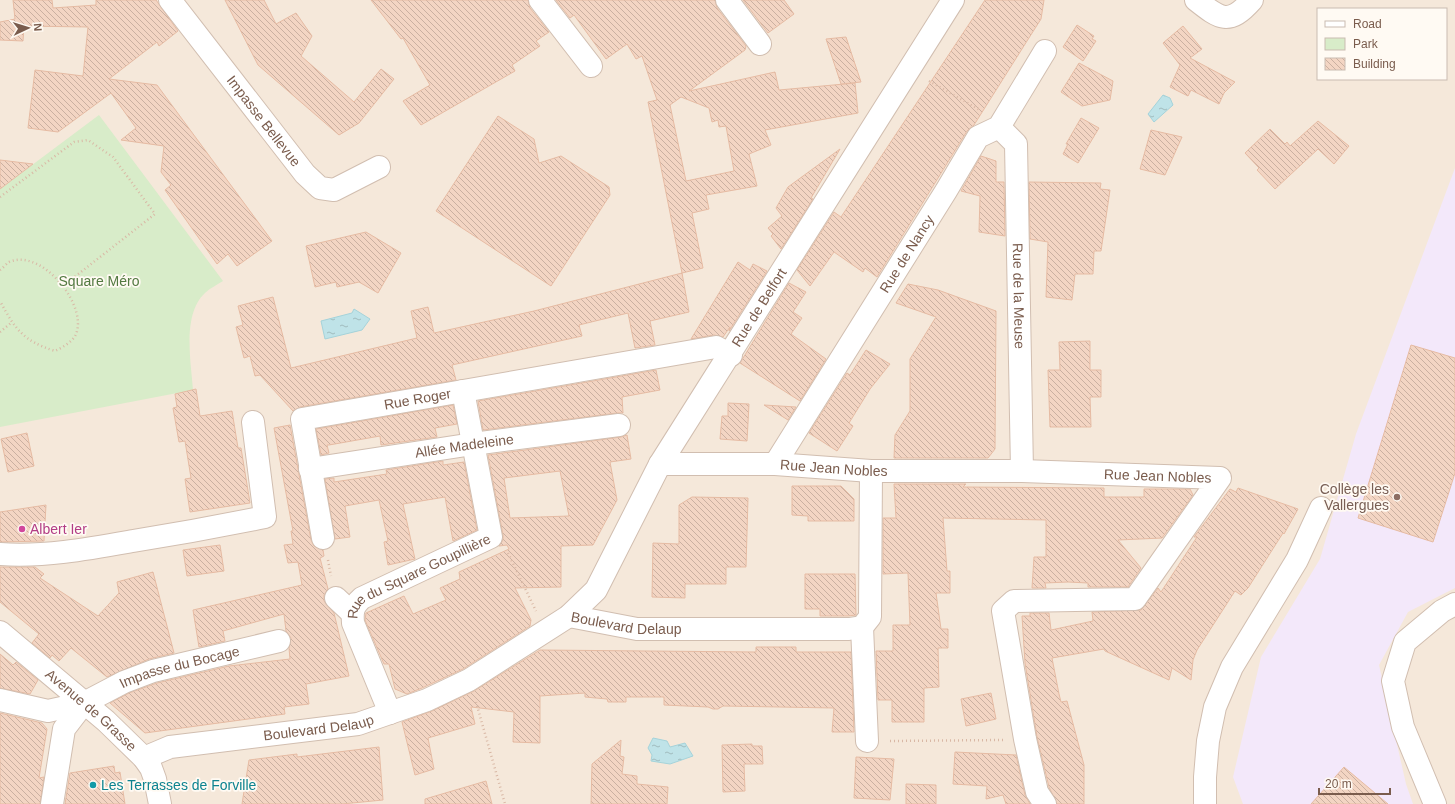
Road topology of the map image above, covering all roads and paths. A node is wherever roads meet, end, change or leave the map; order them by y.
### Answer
1 (170, 0) edge
2 (540, 0) edge
3 (727, 0) edge
4 (953, 0) edge
5 (1196, 0) edge
6 (1252, 0) edge
7 (760, 44) dead end
8 (1045, 51) dead end
9 (591, 66) dead end
10 (910, 69) junction
11 (1000, 125) junction
12 (379, 167) dead end
13 (0, 197) edge
14 (0, 270) edge
15 (63, 286) junction
16 (0, 302) edge
17 (11, 323) junction
18 (0, 332) edge
19 (731, 355) junction
20 (463, 391) junction
21 (253, 422) dead end
22 (619, 425) dead end
23 (473, 444) junction
24 (660, 464) junction
25 (775, 464) junction
26 (310, 469) junction
27 (871, 471) junction
28 (1022, 471) junction
29 (1321, 508) dead end
30 (491, 537) junction
31 (323, 538) joint
32 (0, 554) edge
33 (336, 598) joint
34 (1455, 604) edge
35 (352, 612) junction
36 (569, 616) junction
37 (862, 627) junction
38 (0, 632) edge
39 (546, 632) junction
40 (279, 641) dead end
41 (469, 680) junction
42 (0, 700) edge
43 (84, 703) junction
44 (390, 713) junction
45 (1025, 739) junction
46 (867, 741) joint
47 (144, 758) junction
48 (52, 804) edge
49 (160, 804) edge
50 (505, 804) edge
51 (1045, 804) edge
52 (1205, 804) edge
53 (1435, 804) edge

1 - 12 street, Impasse Bellevue
2 - 9 street
3 - 7 street
4 - 10 street, Rue de Belfort
5 - 6 street
8 - 11 street
10 - 11 path
10 - 19 street, Rue de Belfort
11 - 25 street, Rue de Nancy
11 - 28 street, Rue de la Meuse
13 - 15 path
14 - 15 path
15 - 17 path
16 - 17 path
17 - 18 path
19 - 20 street, Rue Roger
19 - 24 street, Rue de Belfort
20 - 23 street, Rue du Square Goupillière
20 - 26 street, Rue Roger
21 - 32 street
22 - 23 street, Allée Madeleine
23 - 26 street, Allée Madeleine
23 - 30 street, Rue du Square Goupillière
24 - 25 street, Rue Jean Nobles
24 - 36 street, Rue de Belfort
25 - 27 street, Rue Jean Nobles
26 - 31 street, Rue Roger
27 - 28 street, Rue Jean Nobles
27 - 37 street
28 - 45 street, Rue Jean Nobles
29 - 52 street
30 - 35 street, Rue du Square Goupillière
30 - 39 path
31 - 33 path
33 - 35 street
34 - 53 street
35 - 44 street, Rue du Square Goupillière
36 - 37 street, Boulevard Delaup
36 - 39 street, Boulevard Delaup
37 - 46 street
38 - 43 street, Avenue de Grasse
39 - 41 street, Boulevard Delaup
40 - 43 street, Impasse du Bocage
41 - 44 street, Boulevard Delaup
41 - 50 path
42 - 43 street
43 - 47 street, Avenue de Grasse
43 - 48 street
44 - 47 street, Boulevard Delaup
45 - 46 path
45 - 51 street, Rue Jean Nobles
47 - 49 street, Avenue de Grasse

